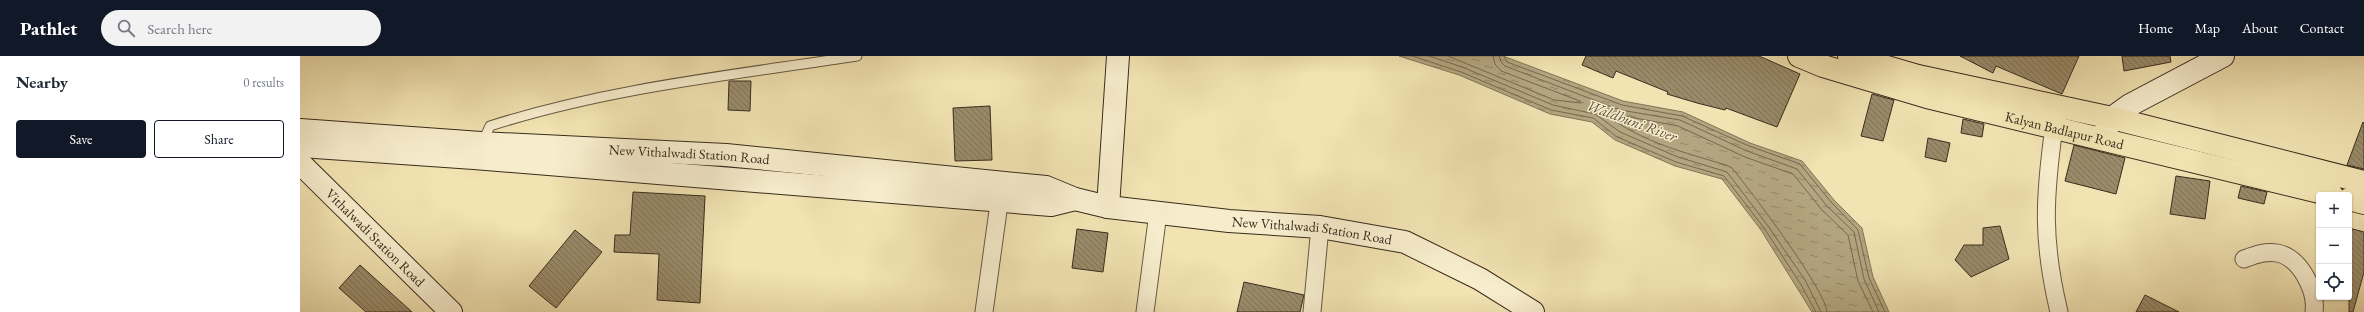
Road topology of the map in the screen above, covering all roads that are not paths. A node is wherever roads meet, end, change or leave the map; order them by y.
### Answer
1 (857, 56) edge
2 (1118, 56) edge
3 (1799, 56) edge
4 (1849, 56) edge
5 (2223, 56) edge
6 (2057, 118) junction
7 (2112, 118) junction
8 (300, 130) edge
9 (2102, 138) junction
10 (300, 146) edge
11 (478, 150) junction
12 (300, 163) edge
13 (2364, 182) edge
14 (1001, 191) junction
15 (2320, 192) edge
16 (2352, 200) edge
17 (2364, 203) edge
18 (1108, 207) junction
19 (1158, 213) junction
20 (1320, 227) junction
21 (2244, 259) dead end
22 (443, 309) edge
23 (984, 312) edge
24 (1145, 312) edge
25 (1312, 312) edge
26 (1533, 312) edge
27 (2059, 312) edge
28 (2314, 312) edge

1 - 11 lane
2 - 18 street
3 - 6 main road, Kalyan Badlapur Road
4 - 6 main road, Kalyan Badlapur Road
5 - 7 street
6 - 7 main road, Kalyan Badlapur Road
6 - 9 main road, Kalyan Badlapur Road
6 - 27 street
7 - 9 street
7 - 13 main road, Kalyan Badlapur Road
8 - 11 street, New Vithalwadi Station Road
9 - 15 main road, Kalyan Badlapur Road
10 - 11 street, New Vithalwadi Station Road
11 - 14 street, New Vithalwadi Station Road
12 - 22 street, Vithalwadi Station Road
14 - 18 street, New Vithalwadi Station Road
14 - 23 street
16 - 17 main road
18 - 19 street, New Vithalwadi Station Road
19 - 20 street, New Vithalwadi Station Road
19 - 24 street
20 - 25 street
20 - 26 street, New Vithalwadi Station Road
21 - 28 street

